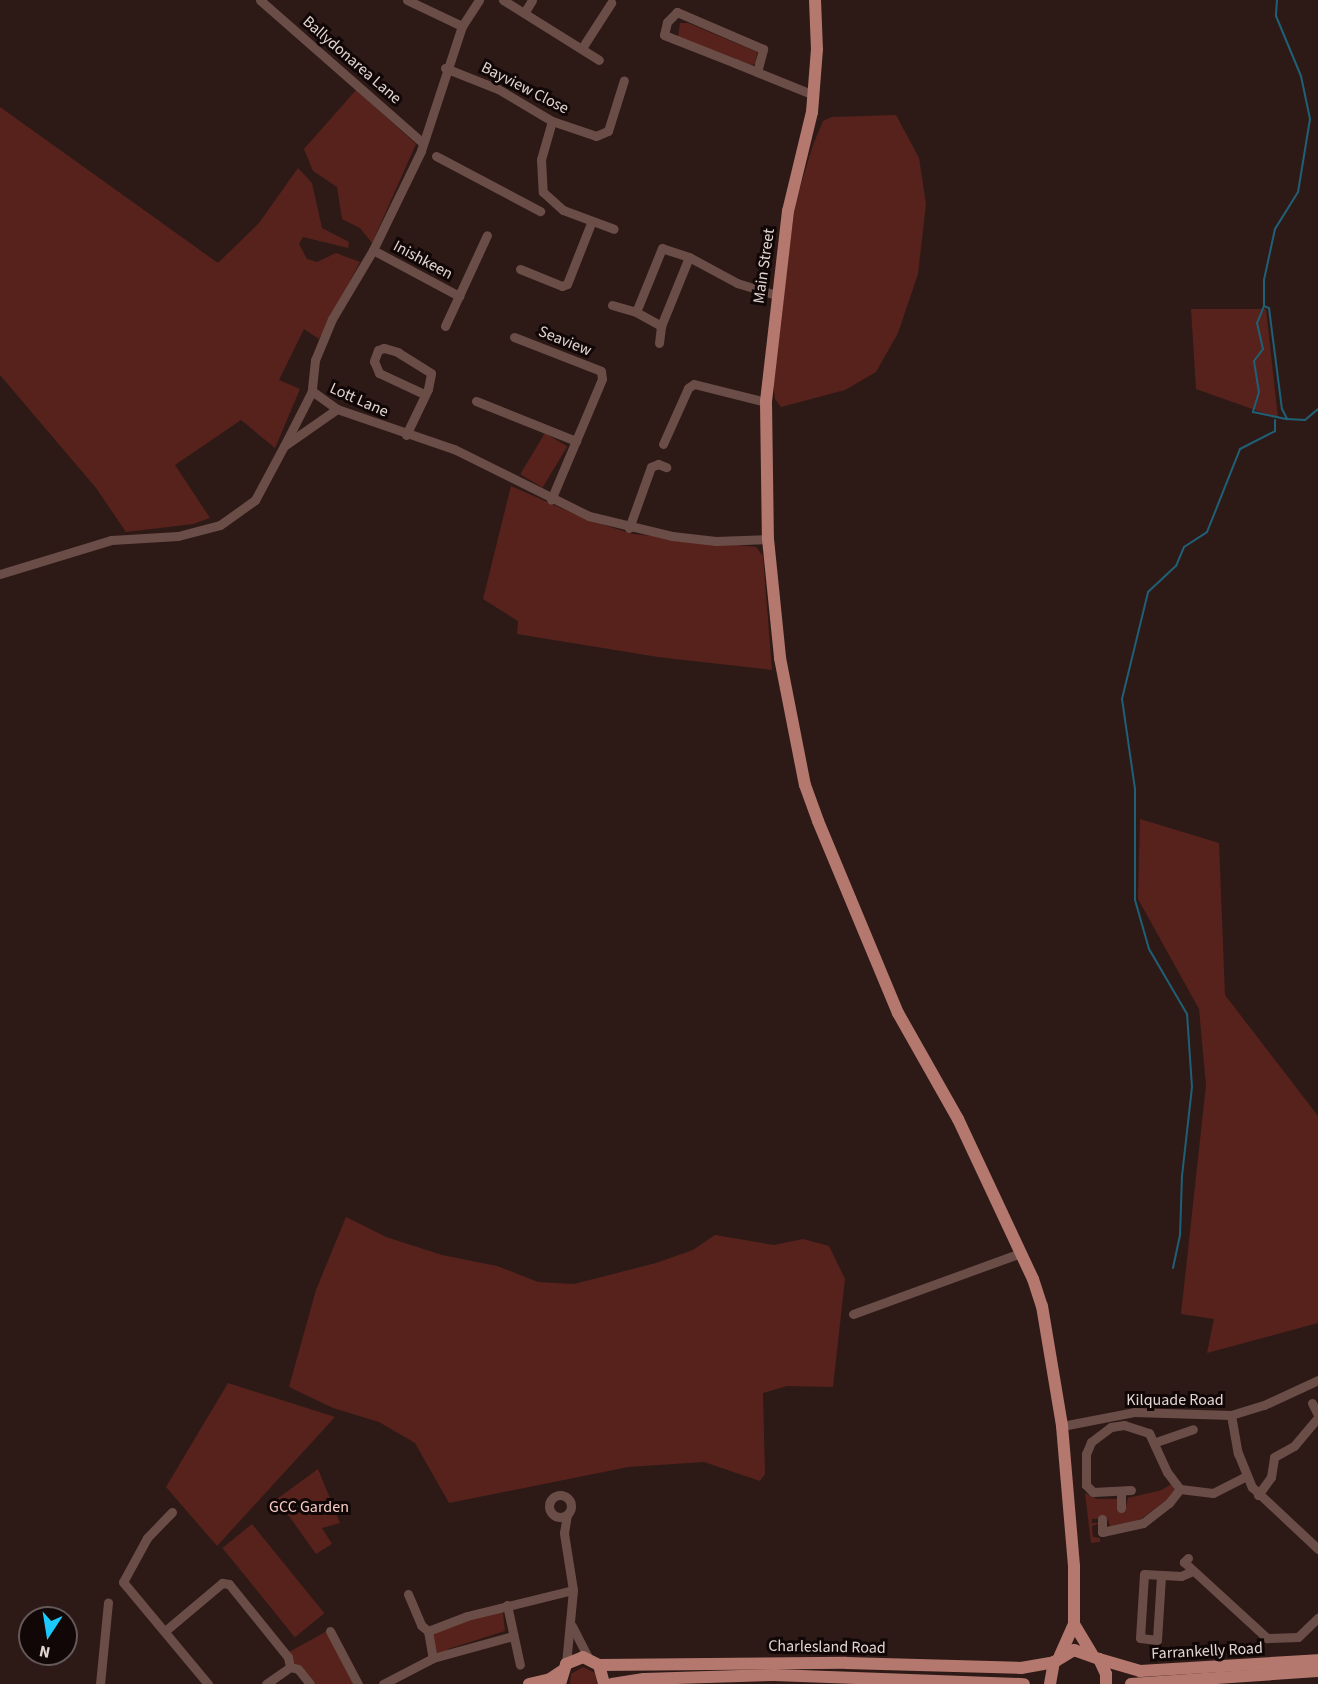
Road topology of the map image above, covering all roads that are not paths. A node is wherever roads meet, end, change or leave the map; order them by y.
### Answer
1 (260, 0) edge
2 (407, 0) edge
3 (479, 0) edge
4 (503, 0) edge
5 (532, 0) edge
6 (815, 0) edge
7 (610, 3) dead end
8 (524, 13) junction
9 (462, 26) junction
10 (582, 48) junction
11 (599, 60) dead end
12 (446, 68) junction
13 (757, 72) junction
14 (624, 80) dead end
15 (814, 95) junction
16 (552, 121) junction
17 (423, 143) junction
18 (436, 156) dead end
19 (543, 192) junction
20 (525, 203) junction
21 (540, 211) dead end
22 (591, 223) junction
23 (614, 229) dead end
24 (487, 235) dead end
25 (373, 250) junction
26 (689, 257) junction
27 (520, 269) dead end
28 (776, 295) junction
29 (459, 296) junction
30 (612, 305) dead end
31 (636, 312) junction
32 (445, 326) dead end
33 (661, 326) junction
34 (514, 337) dead end
35 (659, 343) dead end
36 (312, 391) junction
37 (424, 394) junction
38 (476, 401) dead end
39 (766, 402) junction
40 (337, 409) junction
41 (406, 435) junction
42 (576, 441) junction
43 (663, 444) dead end
44 (284, 446) junction
45 (666, 467) dead end
46 (552, 500) junction
47 (629, 528) junction
48 (768, 539) junction
49 (0, 574) edge
50 (1021, 1253) junction
51 (853, 1314) dead end
52 (1318, 1380) edge
53 (1312, 1403) dead end
54 (1231, 1415) junction
55 (1318, 1416) edge
56 (1062, 1426) junction
57 (1194, 1429) dead end
58 (1156, 1442) junction
59 (1246, 1476) junction
60 (1180, 1489) junction
61 (1258, 1495) junction
62 (1121, 1508) dead end
63 (172, 1512) dead end
64 (567, 1515) junction
65 (555, 1516) junction
66 (1102, 1518) dead end
67 (564, 1533) junction
68 (1318, 1549) edge
69 (1188, 1558) dead end
70 (1193, 1571) junction
71 (1161, 1576) junction
72 (573, 1590) junction
73 (408, 1594) dead end
74 (108, 1602) dead end
75 (507, 1605) junction
76 (1318, 1618) edge
77 (1074, 1624) junction
78 (572, 1626) junction
79 (165, 1631) junction
80 (330, 1631) dead end
81 (428, 1631) junction
82 (513, 1636) junction
83 (1095, 1657) junction
84 (433, 1658) junction
85 (1057, 1659) junction
86 (1318, 1660) edge
87 (593, 1661) junction
88 (520, 1665) dead end
89 (290, 1667) junction
90 (564, 1668) junction
91 (1318, 1671) edge
92 (100, 1684) edge
93 (208, 1684) edge
94 (266, 1684) edge
95 (310, 1684) edge
96 (358, 1684) edge
97 (383, 1684) edge
98 (529, 1684) edge
99 (560, 1684) edge
100 (604, 1684) edge
101 (612, 1684) edge
102 (1023, 1684) edge
103 (1050, 1684) edge
104 (1106, 1684) edge
105 (1131, 1684) edge

1 - 17 street, Ballydonarea Lane
2 - 9 street
3 - 9 street, Lott Lane
4 - 8 street
5 - 8 street
6 - 15 main road, Main Street
7 - 10 street
8 - 10 street
9 - 12 street, Lott Lane
10 - 11 street
12 - 16 street, Bayview Close
12 - 17 street, Lott Lane
13 - 13 street
13 - 15 street
14 - 16 street, Bayview Close
15 - 28 main road, Main Street
16 - 19 street
17 - 25 street, Lott Lane
18 - 20 street
19 - 20 street
19 - 22 street
20 - 21 street
22 - 23 street
22 - 27 street
24 - 29 street, Inishkeen
25 - 29 street, Inishkeen
25 - 36 street, Lott Lane
26 - 28 street
26 - 31 street
26 - 33 street
28 - 39 main road, Main Street
29 - 32 street, Inishkeen
30 - 31 street
31 - 33 street
33 - 35 street
34 - 42 street, Seaview
36 - 40 street, Lott Lane
36 - 44 street
37 - 37 street
37 - 41 street
38 - 42 street
39 - 43 street
39 - 48 main road, Main Street
40 - 41 street, Lott Lane
40 - 44 street
41 - 46 street, Lott Lane
42 - 46 street, Seaview
44 - 49 street
45 - 47 street
46 - 47 street, Lott Lane
47 - 48 street, Lott Lane
48 - 50 main road, Main Street
50 - 51 street
50 - 56 main road, Main Street
52 - 54 street, Kilquade Road
53 - 55 street
54 - 56 street, Kilquade Road
54 - 59 street
55 - 61 street
56 - 77 main road, Main Street
57 - 58 street
58 - 60 street
58 - 62 street
59 - 60 street
59 - 61 street
60 - 66 street
61 - 68 street
63 - 79 street
64 - 65 street
64 - 65 street
64 - 67 street
65 - 67 street
67 - 72 street
69 - 70 street
70 - 71 street
70 - 76 street
71 - 71 street
72 - 75 street
72 - 78 street
73 - 81 street
74 - 92 street
75 - 81 street
75 - 82 street
77 - 83 main road
77 - 85 main road
78 - 87 street
78 - 90 street
79 - 89 street
79 - 93 street
80 - 96 street
81 - 84 street
82 - 84 street
82 - 88 street
83 - 85 main road, Farrankelly Road
83 - 86 main road, Farrankelly Road
83 - 104 main road
84 - 97 street
85 - 87 main road, Charlesland Road
85 - 103 main road
87 - 90 main road, Charlesland Road
87 - 100 main road
89 - 94 street
89 - 95 street
90 - 98 main road
90 - 99 main road
91 - 105 main road, Farrankelly Road
101 - 102 main road, Charlesland Road

